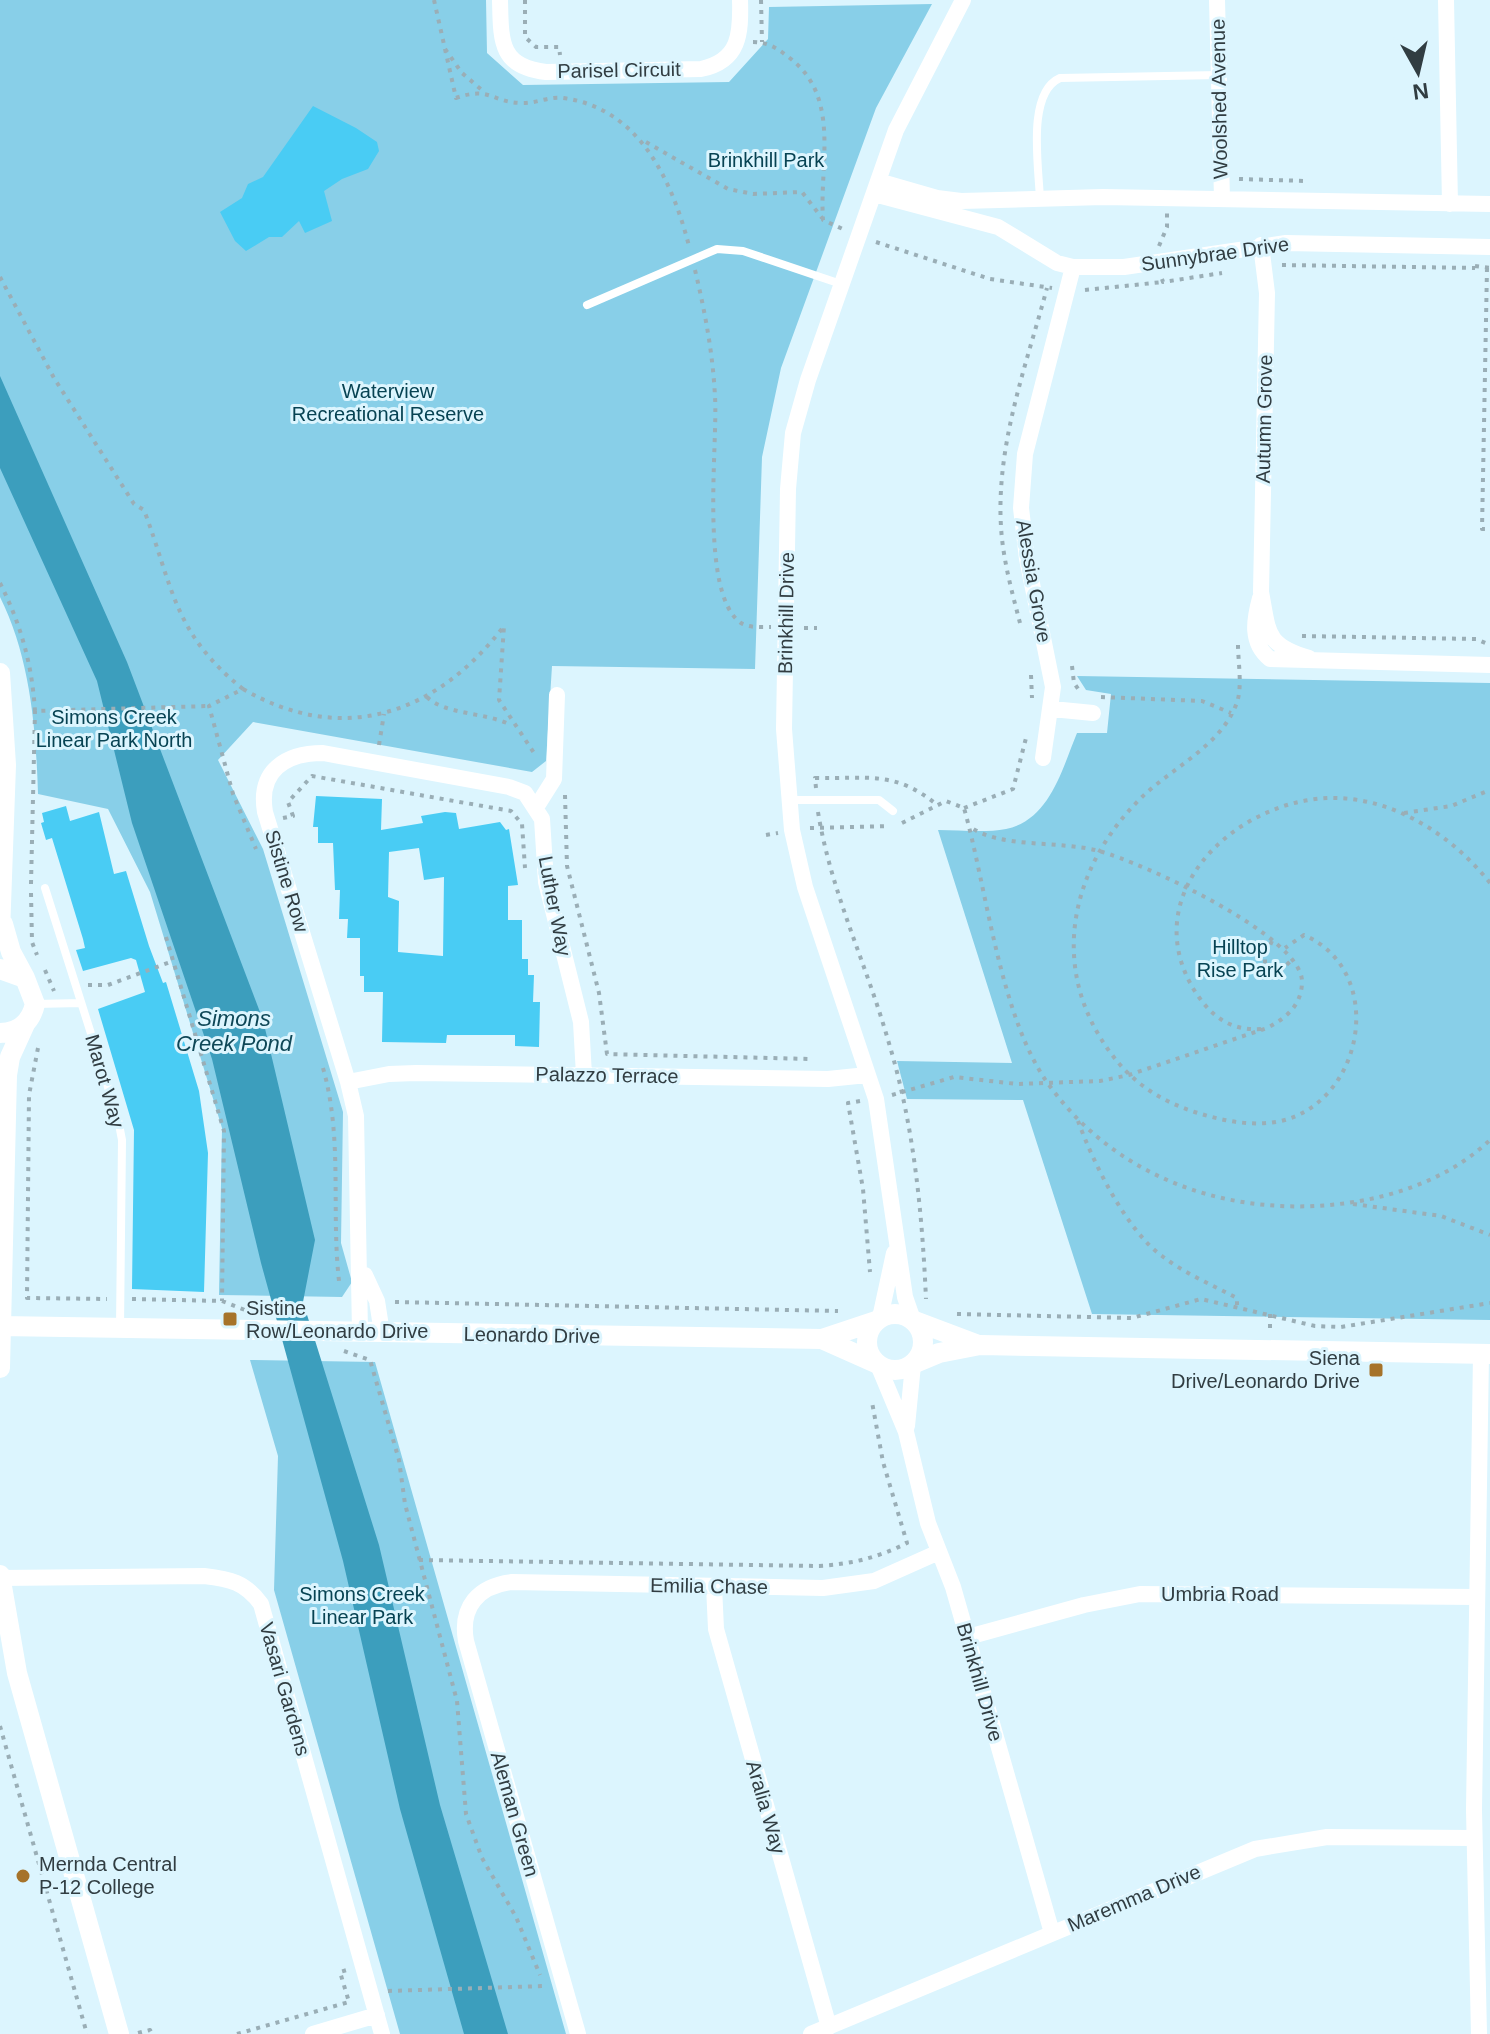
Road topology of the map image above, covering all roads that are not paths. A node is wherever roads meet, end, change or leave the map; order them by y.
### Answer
1 (500, 0) edge
2 (740, 0) edge
3 (963, 0) edge
4 (1217, 0) edge
5 (1446, 0) edge
6 (1219, 75) junction
7 (876, 188) junction
8 (1222, 199) junction
9 (1040, 200) junction
10 (1001, 201) junction
11 (1450, 204) junction
12 (1490, 204) edge
13 (998, 227) junction
14 (1261, 245) junction
15 (1490, 247) edge
16 (1073, 267) junction
17 (842, 284) junction
18 (587, 305) dead end
19 (1490, 665) edge
20 (0, 675) edge
21 (557, 695) dead end
22 (1094, 704) road end
23 (1052, 709) junction
24 (1043, 758) dead end
25 (788, 800) junction
26 (537, 806) junction
27 (893, 811) dead end
28 (45, 888) dead end
29 (1, 928) edge
30 (0, 969) edge
31 (25, 978) junction
32 (81, 1003) junction
33 (45, 1004) junction
34 (25, 1024) junction
35 (0, 1033) edge
36 (584, 1075) junction
37 (867, 1075) junction
38 (348, 1082) junction
39 (896, 1245) junction
40 (361, 1266) junction
41 (878, 1320) junction
42 (914, 1320) junction
43 (1, 1326) edge
44 (120, 1329) junction
45 (360, 1332) junction
46 (382, 1333) junction
47 (822, 1339) junction
48 (980, 1345) junction
49 (1486, 1354) edge
50 (877, 1364) junction
51 (914, 1364) junction
52 (0, 1368) edge
53 (906, 1432) junction
54 (939, 1552) junction
55 (0, 1576) edge
56 (714, 1586) junction
57 (476, 1596) joint
58 (1477, 1597) junction
59 (968, 1637) junction
60 (1474, 1838) junction
61 (1052, 1933) junction
62 (377, 2015) junction
63 (829, 2027) junction
64 (119, 2034) edge
65 (313, 2034) edge
66 (382, 2034) edge
67 (578, 2034) edge
68 (811, 2034) edge
69 (1479, 2034) edge

1 - 2 street, Parisel Circuit
3 - 7 street, Brinkhill Drive
4 - 6 street, Woolshed Avenue
5 - 11 street
6 - 8 street, Woolshed Avenue
6 - 9 lane
7 - 10 street
7 - 13 street, Sunnybrae Drive
7 - 17 street, Brinkhill Drive
8 - 9 street
8 - 11 street
9 - 10 street
10 - 13 street
11 - 12 street
13 - 16 street, Sunnybrae Drive
14 - 15 street, Sunnybrae Drive
14 - 16 street, Sunnybrae Drive
14 - 19 street, Autumn Grove
16 - 23 street, Alessia Grove
17 - 18 lane
17 - 25 street, Brinkhill Drive
20 - 29 street
21 - 26 street
22 - 23 street
23 - 24 street, Alessia Grove
25 - 27 lane
25 - 37 street, Brinkhill Drive
26 - 36 street, Luther Way
26 - 38 street, Sistine Row
28 - 32 lane, Marot Way
29 - 31 street
30 - 31 street
31 - 33 street
32 - 33 lane
32 - 44 lane, Marot Way
33 - 34 street
34 - 35 street
34 - 43 street
36 - 37 street, Palazzo Terrace
36 - 38 street, Palazzo Terrace
37 - 39 street, Brinkhill Drive
38 - 40 street, Sistine Row
39 - 41 street, Brinkhill Drive
39 - 42 street, Brinkhill Drive
40 - 45 street, Sistine Row
40 - 46 street, Sistine Row
41 - 42 street
41 - 47 street, Leonardo Drive
41 - 50 street
42 - 48 street
42 - 51 street
43 - 44 street, Leonardo Drive
43 - 52 street
44 - 45 street, Leonardo Drive
45 - 46 street, Leonardo Drive
46 - 47 street, Leonardo Drive
47 - 50 street, Leonardo Drive
48 - 49 street
48 - 51 street
49 - 58 street
50 - 51 street
50 - 53 street, Brinkhill Drive
51 - 53 street, Brinkhill Drive
53 - 54 street, Brinkhill Drive
54 - 56 street, Emilia Chase
54 - 59 street, Brinkhill Drive
55 - 62 street, Vasari Gardens
55 - 64 street
56 - 57 street, Emilia Chase
56 - 63 street, Aralia Way
57 - 67 street, Aleman Green
58 - 59 street, Umbria Road
58 - 60 street
59 - 61 street, Brinkhill Drive
60 - 61 street, Maremma Drive
60 - 69 street
61 - 63 street, Maremma Drive
62 - 65 street
62 - 66 street, Vasari Gardens
63 - 68 street, Maremma Drive

